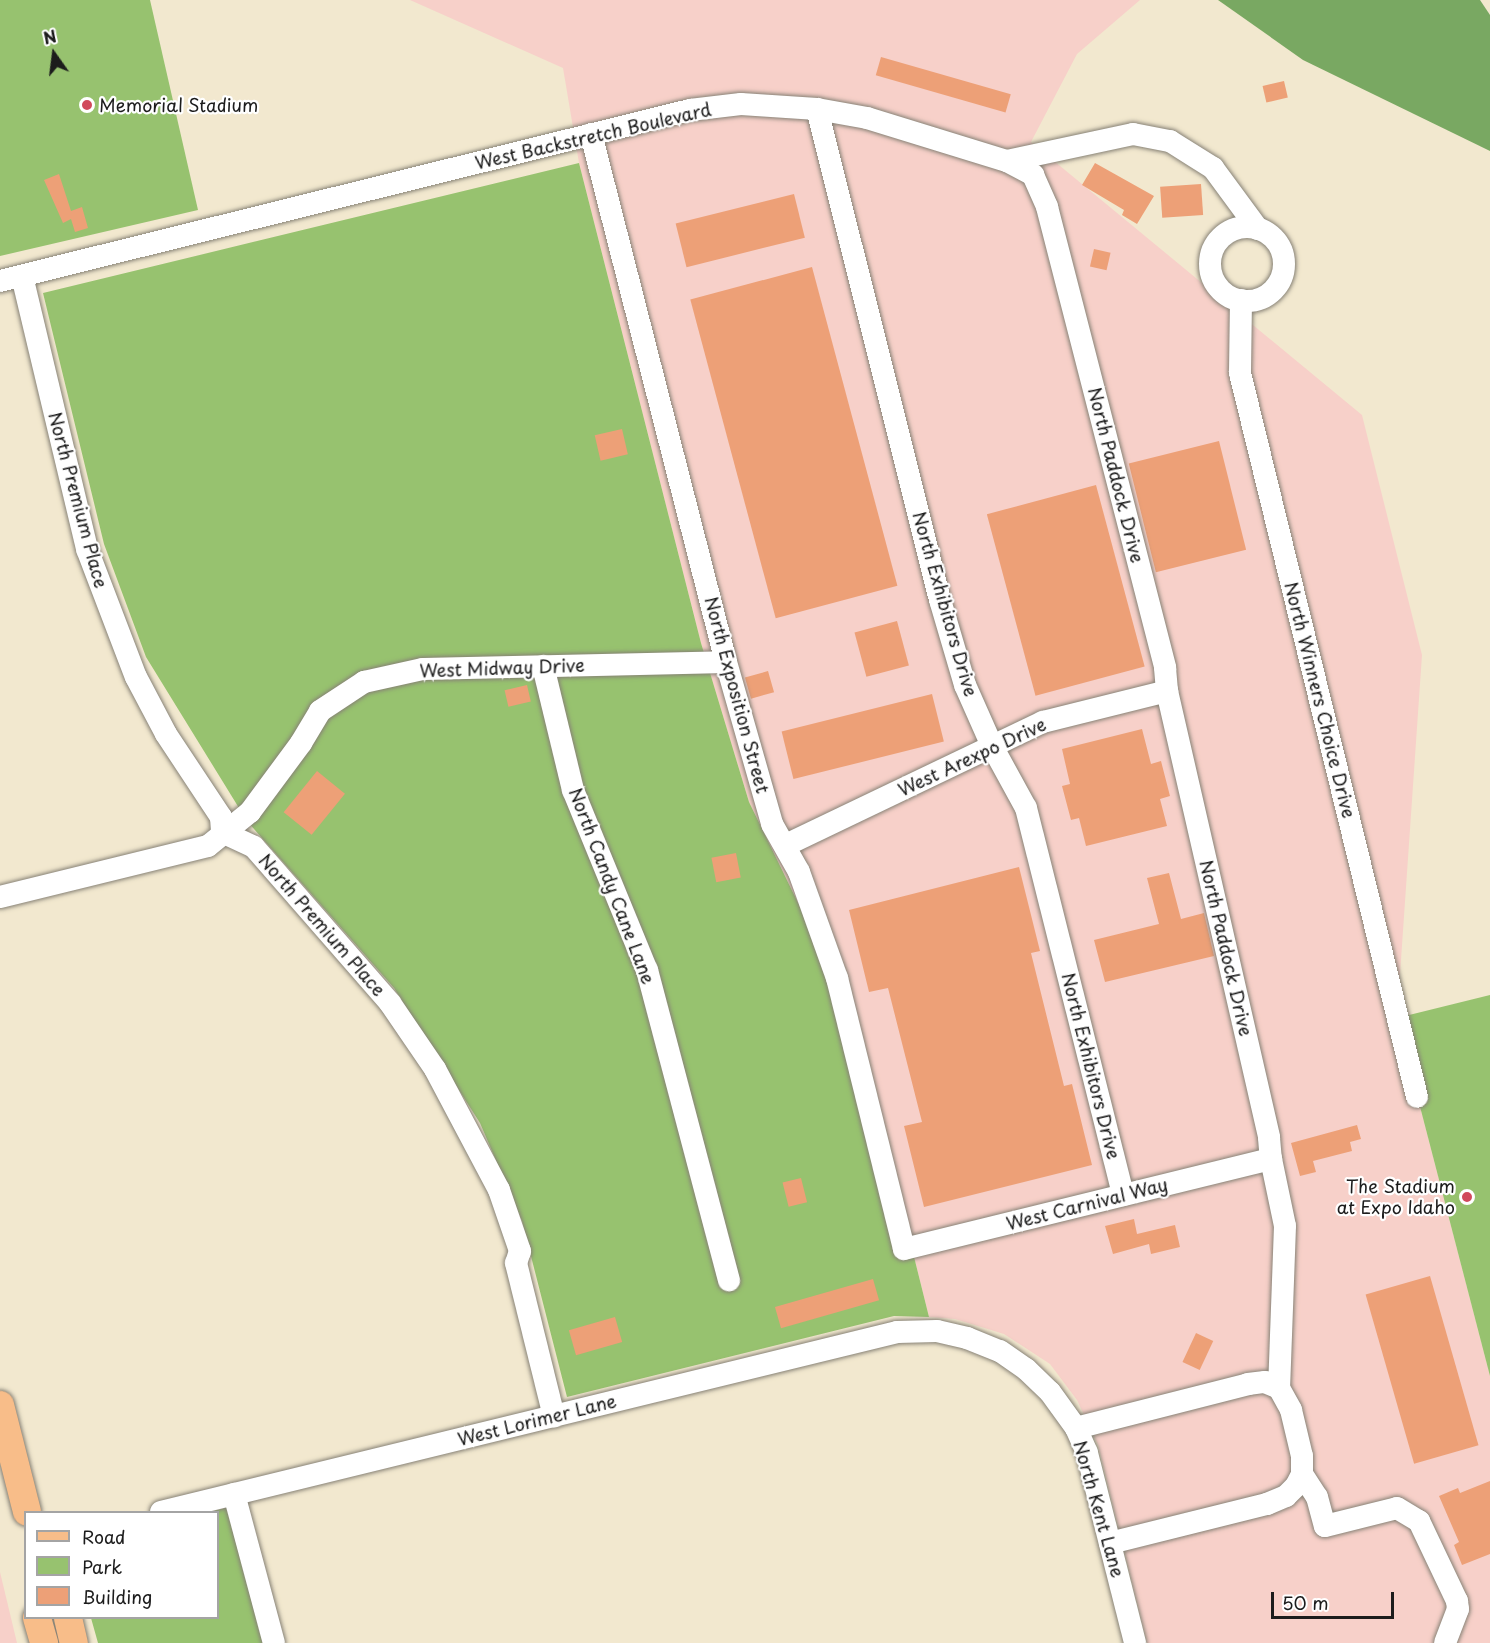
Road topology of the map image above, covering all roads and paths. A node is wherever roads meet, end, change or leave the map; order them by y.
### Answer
1 (817, 109) junction
2 (591, 134) junction
3 (1007, 161) junction
4 (1258, 229) junction
5 (11, 279) edge
6 (1241, 300) junction
7 (726, 662) junction
8 (543, 666) junction
9 (1167, 691) junction
10 (992, 746) junction
11 (222, 832) junction
12 (786, 846) junction
13 (0, 897) edge
14 (1417, 1097) dead end
15 (1271, 1160) junction
16 (1123, 1196) junction
17 (903, 1249) joint
18 (729, 1280) dead end
19 (914, 1329) joint
20 (1279, 1388) junction
21 (0, 1405) edge
22 (554, 1416) junction
23 (1076, 1428) junction
24 (1302, 1474) junction
25 (234, 1494) junction
26 (27, 1511) edge
27 (165, 1511) edge
28 (1110, 1543) junction
29 (38, 1619) edge
30 (68, 1619) edge
31 (44, 1643) edge
32 (74, 1643) edge
33 (274, 1643) edge
34 (1135, 1643) edge
35 (1445, 1643) edge

1 - 2 street, West Backstretch Boulevard
1 - 3 street, West Backstretch Boulevard
1 - 10 street, North Exhibitors Drive
2 - 5 street, West Backstretch Boulevard
2 - 7 street, North Exposition Street
3 - 4 street, West Backstretch Boulevard
3 - 9 street, North Paddock Drive
4 - 6 street
4 - 6 street
5 - 11 street, North Premium Place
6 - 14 street, North Winners Choice Drive
7 - 8 street, West Midway Drive
7 - 12 street, North Exposition Street
8 - 11 street, West Midway Drive
8 - 18 street, North Candy Cane Lane
9 - 10 street, West Arexpo Drive
9 - 15 street, North Paddock Drive
10 - 12 street, West Arexpo Drive
10 - 16 street, North Exhibitors Drive
11 - 13 street, West Midway Drive
11 - 22 street, North Premium Place
12 - 17 street, North Exposition Street
15 - 16 street, West Carnival Way
15 - 20 street, North Paddock Drive
16 - 17 street, West Carnival Way
19 - 22 street, West Lorimer Lane
19 - 23 street, North Kent Lane
20 - 23 street
20 - 24 street, North Paddock Drive
21 - 26 main road
22 - 25 street, West Lorimer Lane
23 - 28 street, North Kent Lane
24 - 28 street
24 - 35 street, North Paddock Drive
25 - 27 street, West Lorimer Lane
25 - 33 street
28 - 34 street, North Kent Lane
29 - 31 main road
30 - 32 main road

